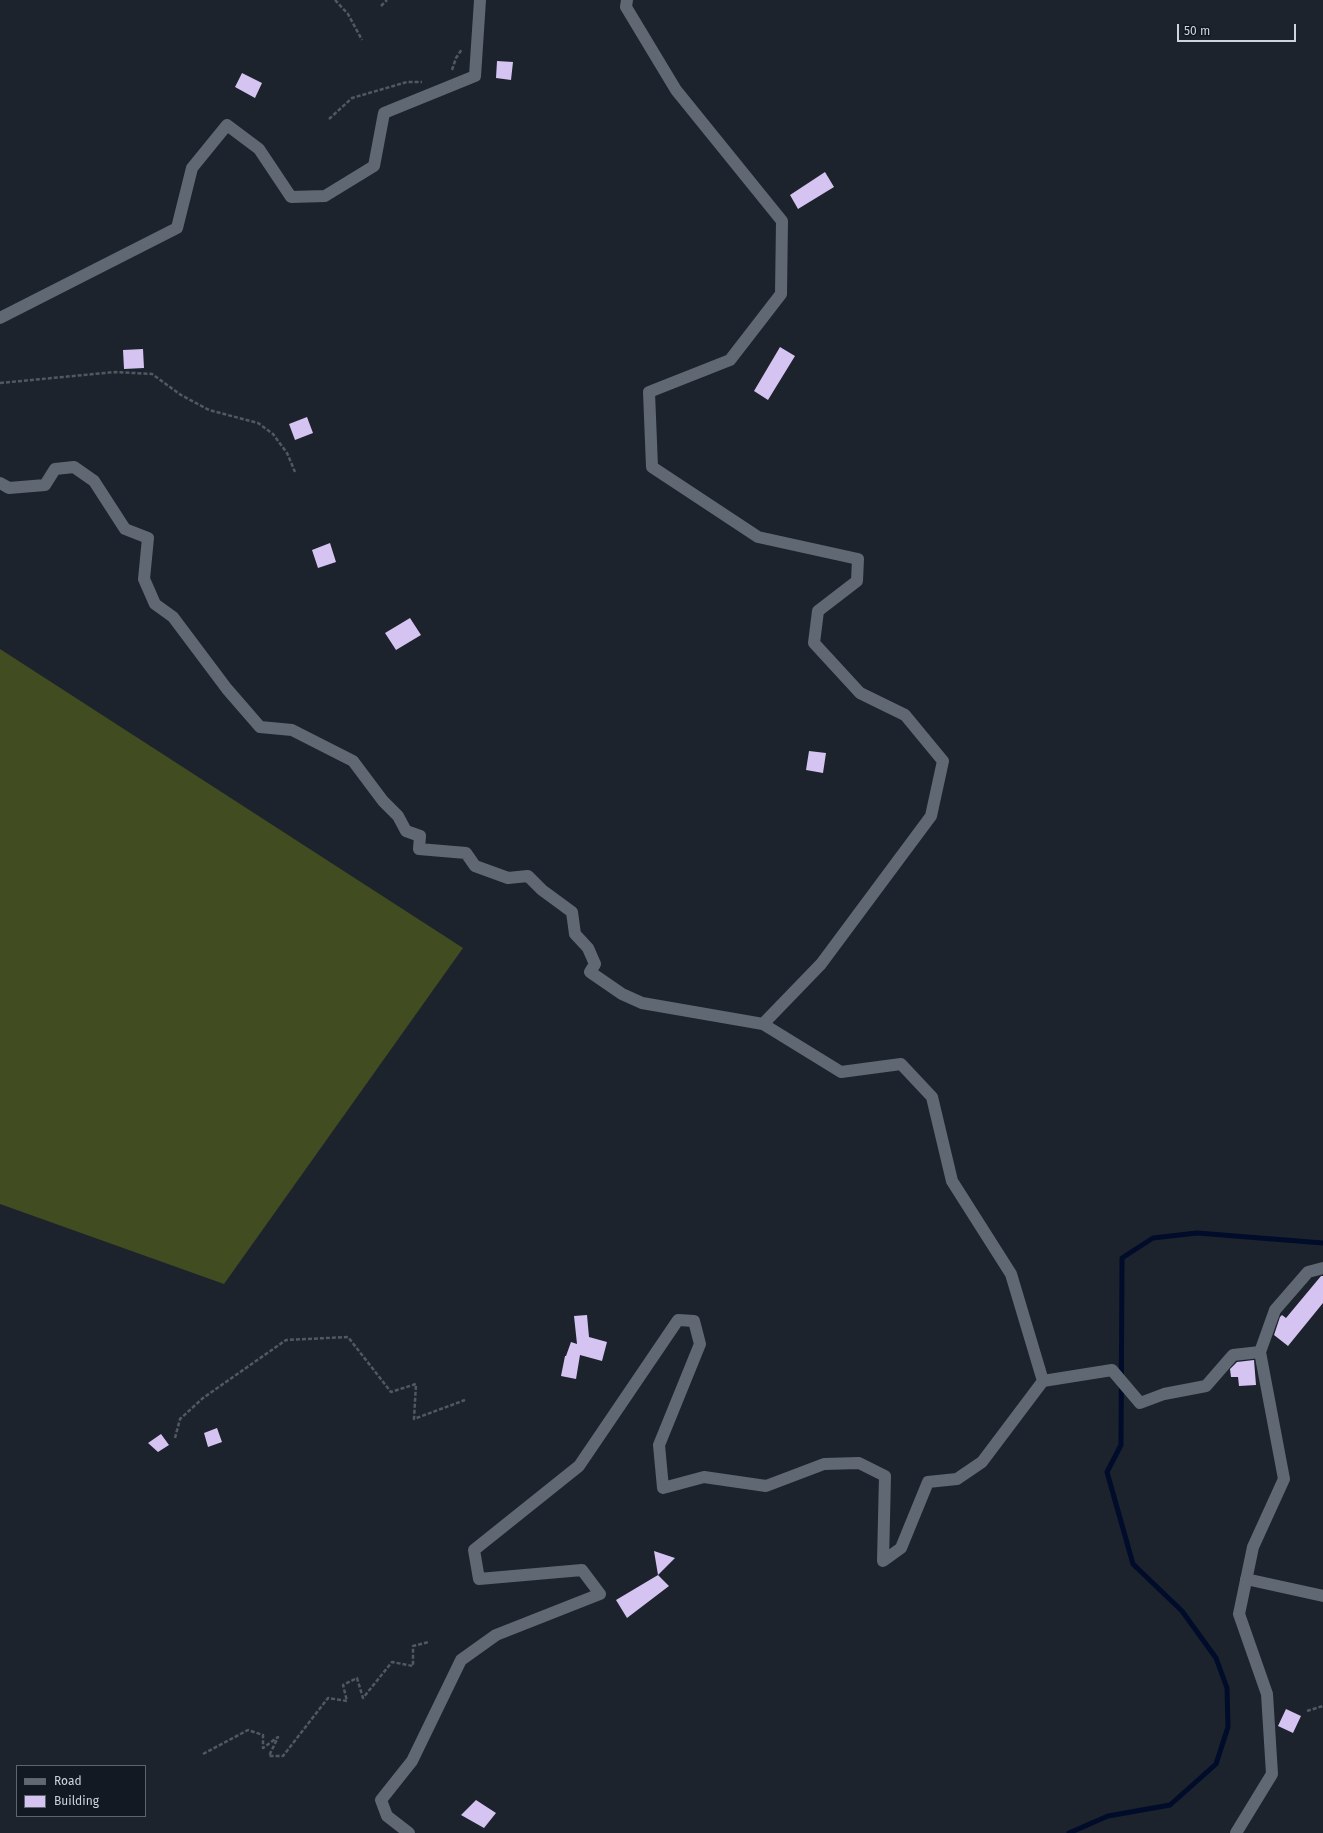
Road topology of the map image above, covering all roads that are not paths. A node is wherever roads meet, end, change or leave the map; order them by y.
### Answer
1 (480, 0) edge
2 (627, 0) edge
3 (0, 318) edge
4 (0, 483) edge
5 (763, 1024) junction
6 (1323, 1268) edge
7 (1260, 1352) junction
8 (1043, 1381) junction
9 (1246, 1579) junction
10 (1323, 1596) edge
11 (409, 1833) edge
12 (1236, 1833) edge

1 - 3 street
2 - 5 street
4 - 5 street
5 - 8 street
6 - 7 street
7 - 8 street
7 - 9 street
8 - 11 street
9 - 10 street
9 - 12 street

